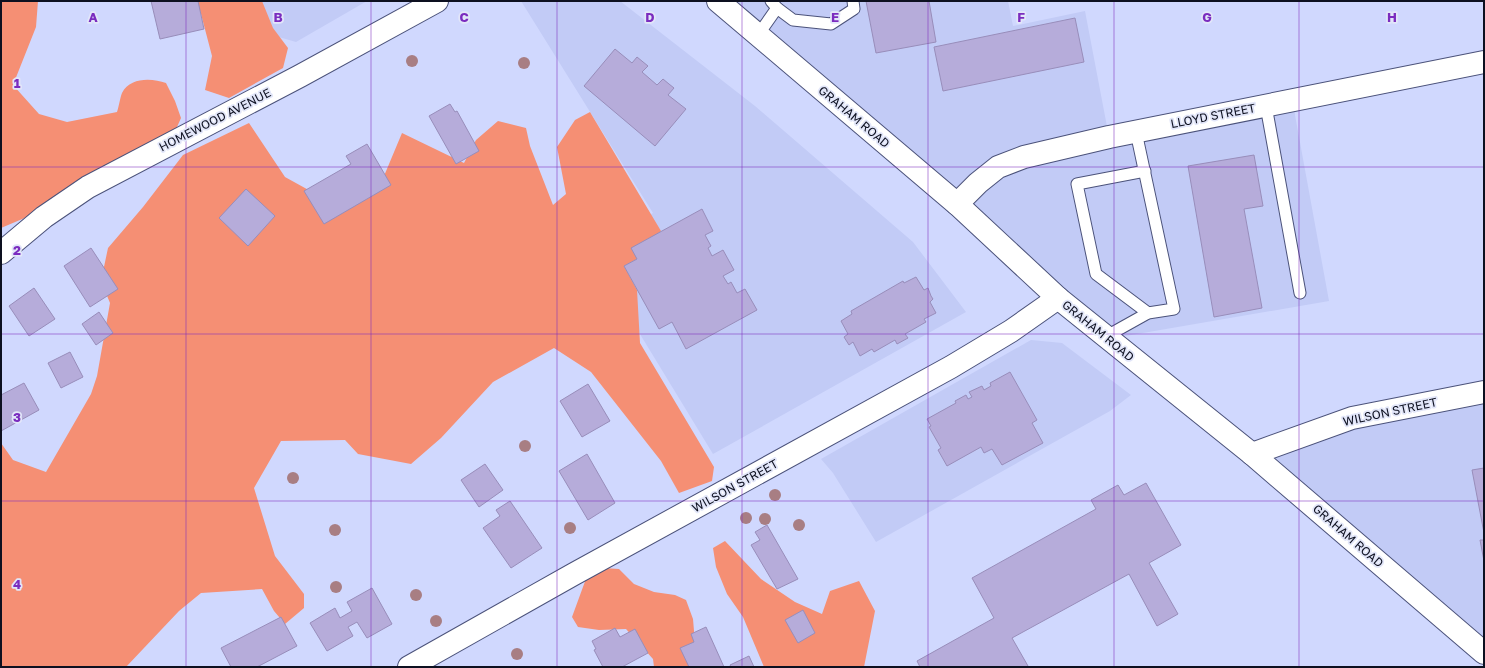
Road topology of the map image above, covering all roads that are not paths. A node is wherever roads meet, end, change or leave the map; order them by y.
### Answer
1 (437, 1) edge
2 (718, 1) edge
3 (853, 1) edge
4 (774, 5) edge
5 (758, 35) junction
6 (1484, 62) edge
7 (1266, 106) junction
8 (1136, 132) junction
9 (1145, 171) junction
10 (957, 204) junction
11 (1, 253) edge
12 (1300, 293) dead end
13 (1058, 298) junction
14 (1148, 313) junction
15 (1105, 337) junction
16 (1484, 392) edge
17 (1252, 454) junction
18 (1484, 653) edge
19 (409, 667) edge

1 - 11 street, HOMEWOOD AVENUE
2 - 5 street, GRAHAM ROAD
3 - 4 lane
4 - 5 lane
5 - 10 street, GRAHAM ROAD
6 - 7 street, LLOYD STREET
7 - 8 street, LLOYD STREET
7 - 12 lane
8 - 9 lane
8 - 10 street, LLOYD STREET
9 - 14 lane
9 - 14 lane
10 - 13 street, GRAHAM ROAD
13 - 15 street, GRAHAM ROAD
13 - 19 street, WILSON STREET
14 - 15 lane
15 - 17 street, GRAHAM ROAD
16 - 17 street, WILSON STREET
17 - 18 street, GRAHAM ROAD

